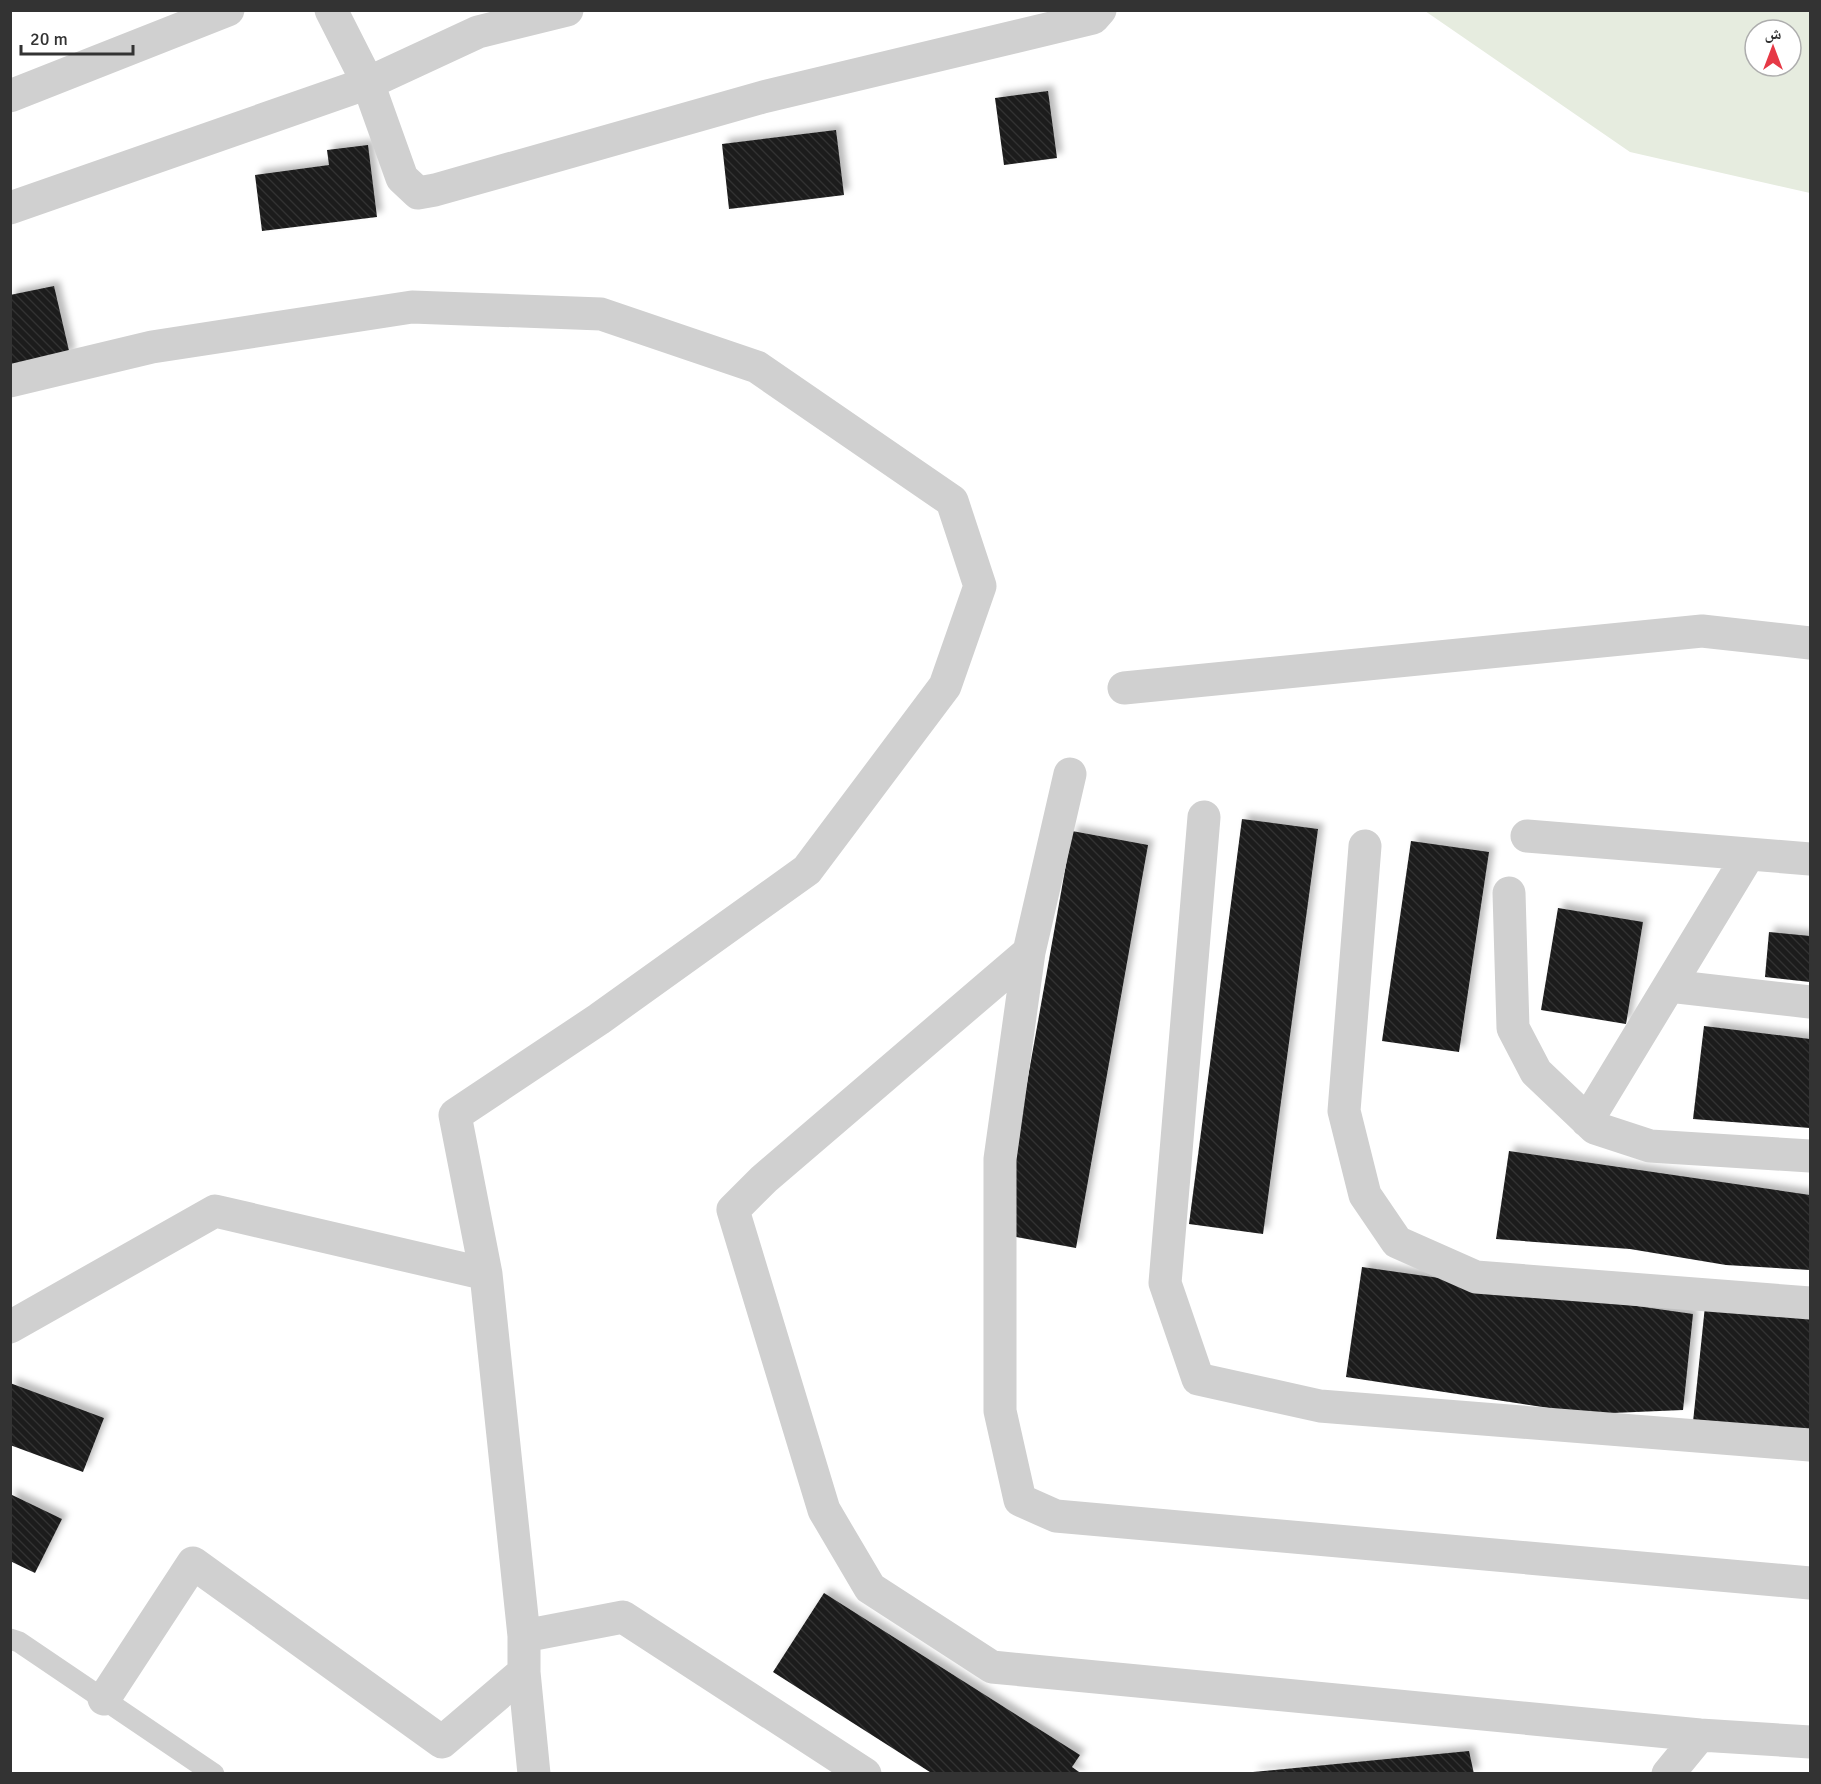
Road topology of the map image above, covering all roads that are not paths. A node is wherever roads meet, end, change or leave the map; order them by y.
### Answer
1 (228, 10) edge
2 (332, 10) edge
3 (567, 10) edge
4 (1100, 10) edge
5 (368, 83) junction
6 (10, 96) edge
7 (10, 208) edge
8 (10, 381) edge
9 (1810, 643) edge
10 (1124, 688) dead end
11 (1070, 774) dead end
12 (1204, 817) dead end
13 (1527, 836) dead end
14 (1365, 846) dead end
15 (1749, 854) junction
16 (1810, 859) edge
17 (1509, 893) dead end
18 (1029, 952) junction
19 (1669, 986) junction
20 (1810, 1002) edge
21 (1587, 1121) junction
22 (1810, 1156) edge
23 (486, 1274) junction
24 (1810, 1303) edge
25 (10, 1327) edge
26 (1810, 1445) edge
27 (1810, 1583) edge
28 (524, 1636) junction
29 (10, 1639) edge
30 (524, 1672) junction
31 (104, 1699) junction
32 (1700, 1735) junction
33 (1810, 1742) edge
34 (214, 1773) edge
35 (534, 1773) edge
36 (865, 1773) edge
37 (1668, 1773) edge

1 - 6 street
2 - 5 street
3 - 5 street
4 - 5 street
5 - 7 street
8 - 23 street
9 - 10 street
11 - 18 street
12 - 26 street
13 - 15 street
14 - 24 street
15 - 16 street
15 - 19 street
17 - 21 street
18 - 27 street
18 - 32 street
19 - 20 street
19 - 21 street
21 - 22 street
23 - 25 street
23 - 28 street
28 - 30 street
28 - 36 street
29 - 31 lane
30 - 31 street
30 - 35 street
31 - 34 lane
32 - 33 street
32 - 37 street

